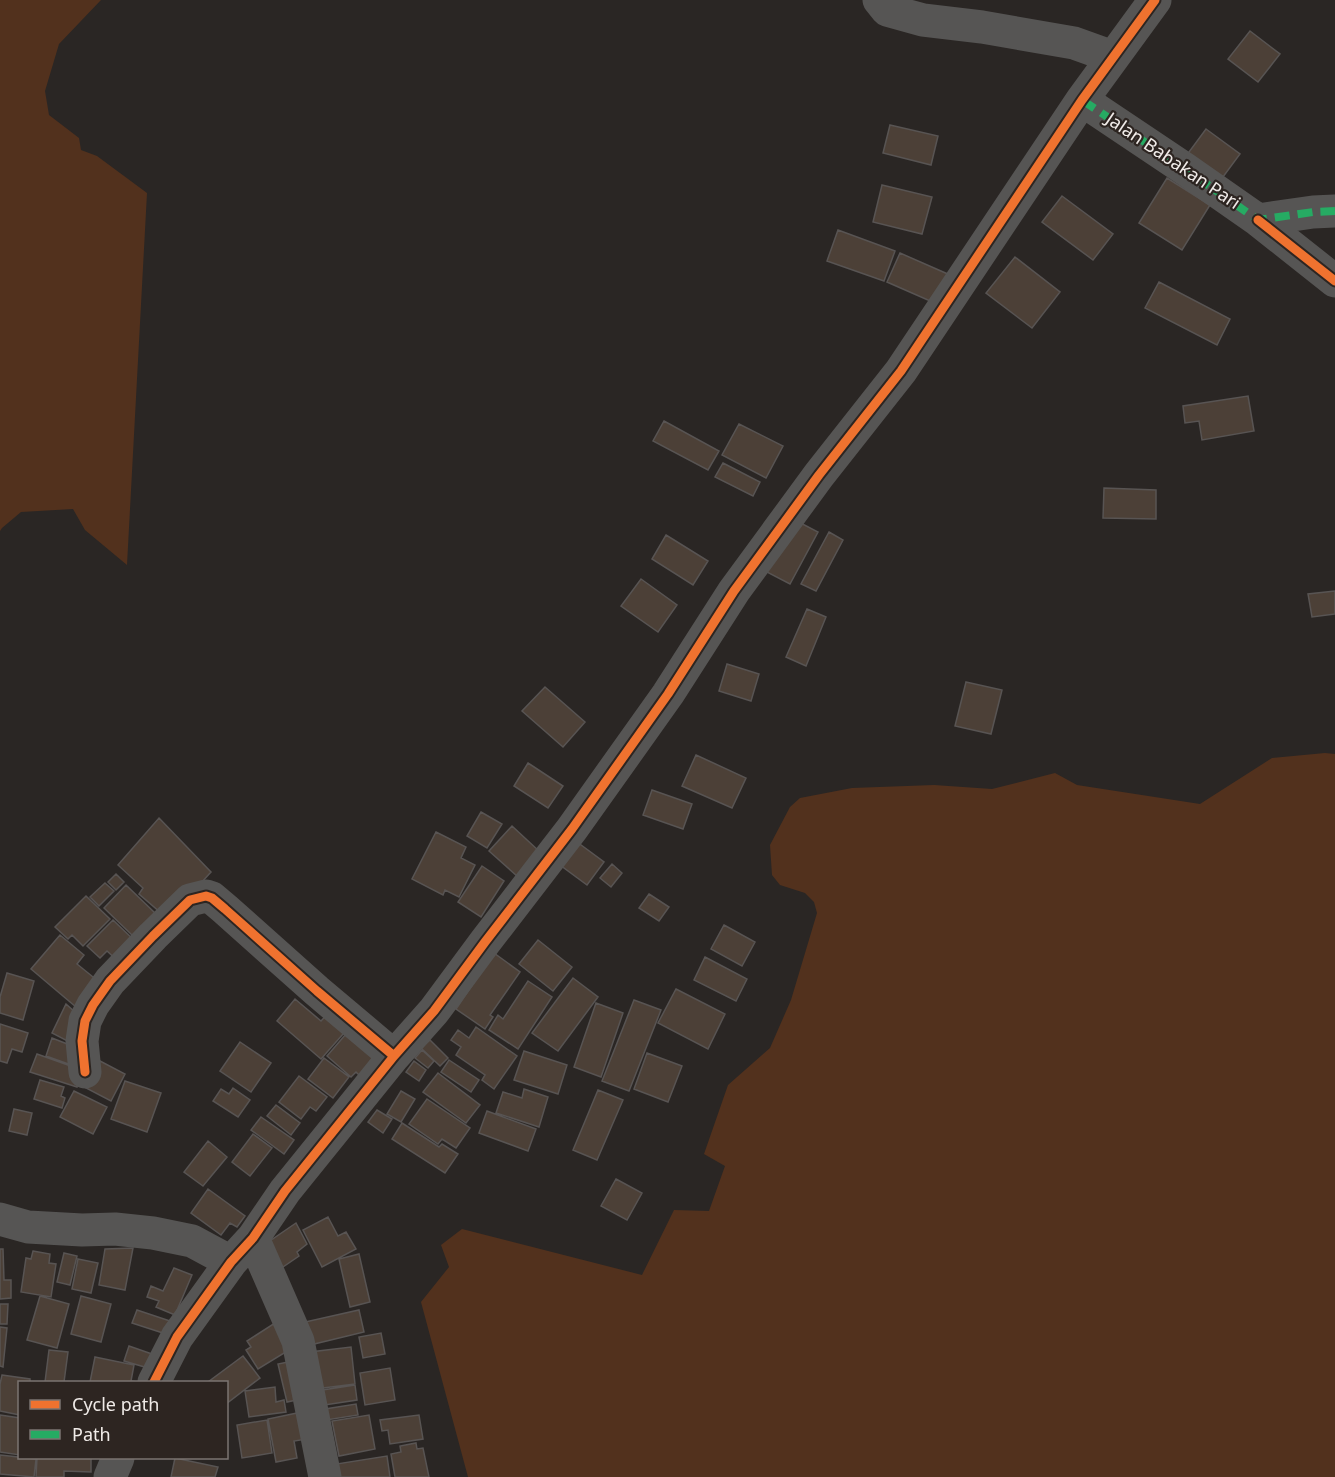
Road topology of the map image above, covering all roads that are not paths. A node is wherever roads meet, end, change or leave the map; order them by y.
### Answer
1 (879, 0) edge
2 (1155, 0) edge
3 (1113, 57) junction
4 (1082, 100) junction
5 (1335, 211) edge
6 (1258, 220) junction
7 (1335, 280) edge
8 (394, 1056) junction
9 (85, 1072) dead end
10 (0, 1219) edge
11 (253, 1238) junction
12 (231, 1262) junction
13 (155, 1381) edge
14 (118, 1459) edge
15 (110, 1477) edge
16 (325, 1477) edge

1 - 3 street
2 - 3 street
3 - 4 street
4 - 6 street, Jalan Babakan Pari
4 - 8 street
5 - 6 street, Jalan Babakan Pari
6 - 7 street
8 - 9 street
8 - 11 street
10 - 12 street
11 - 12 street
11 - 16 street
12 - 13 street
14 - 15 street

